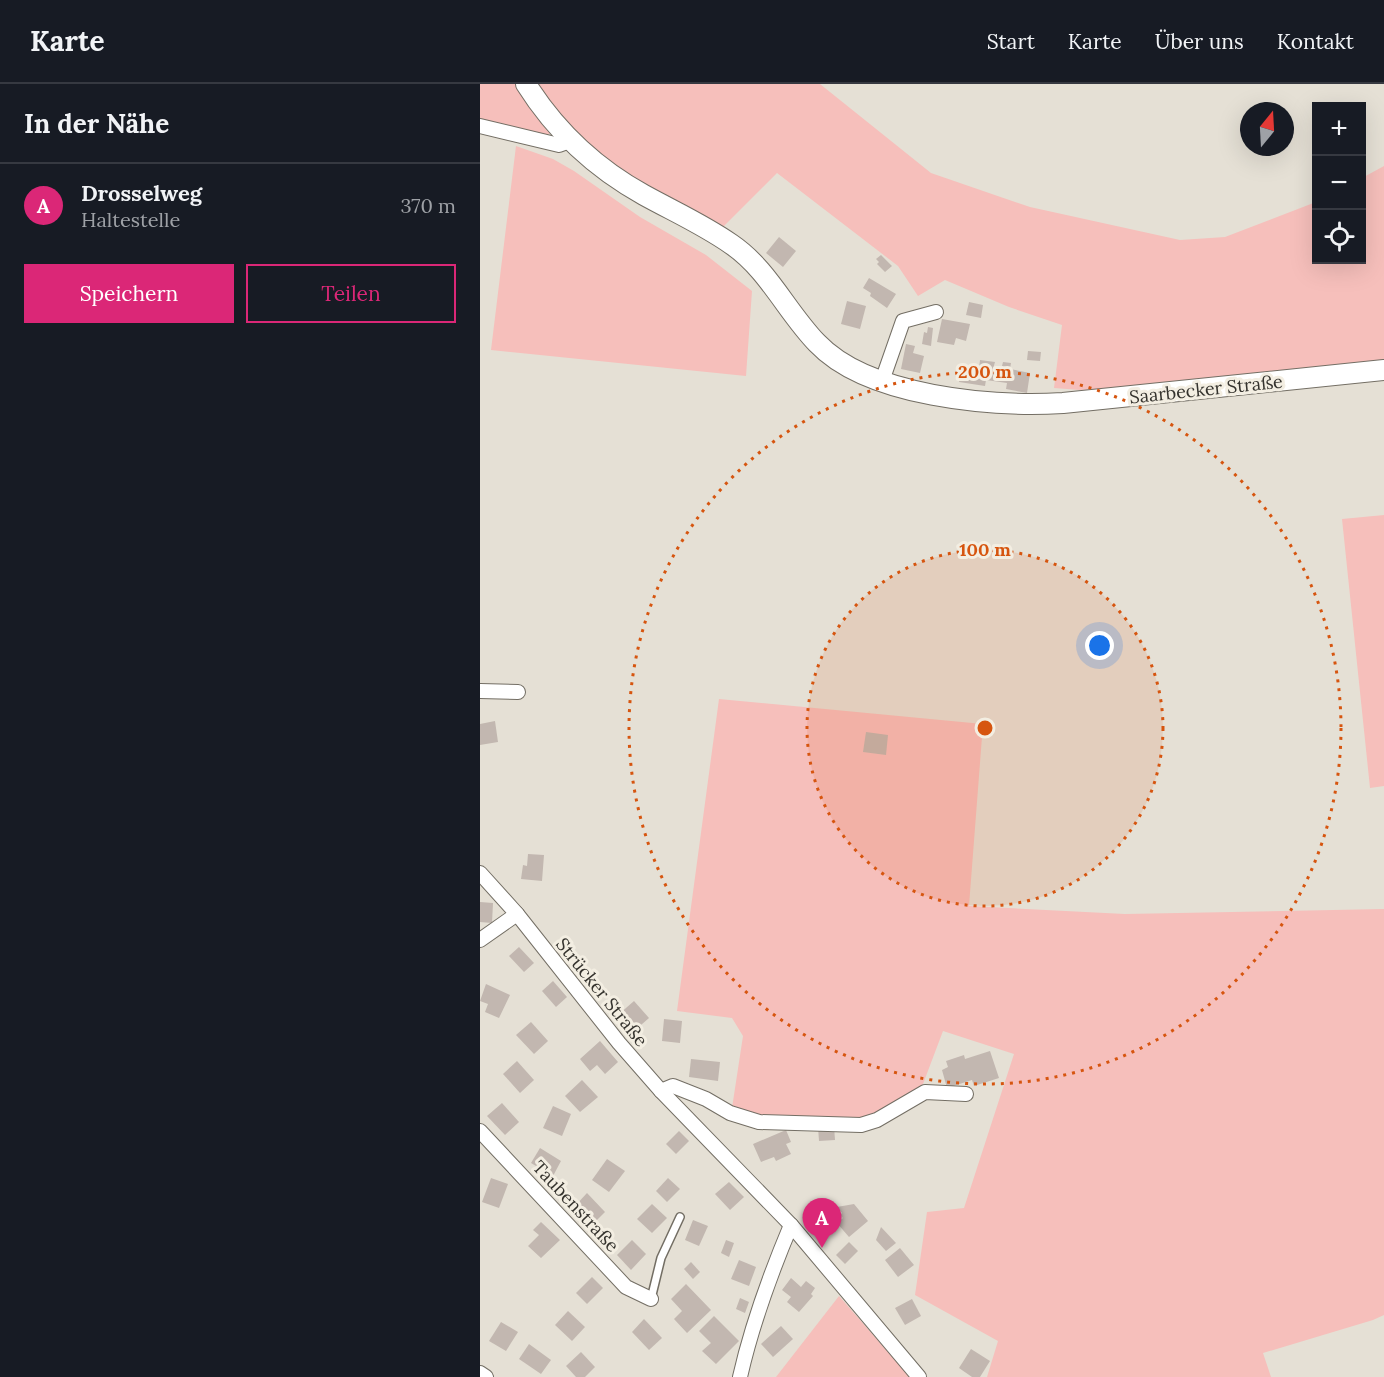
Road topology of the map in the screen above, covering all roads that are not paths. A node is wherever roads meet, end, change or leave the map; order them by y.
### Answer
1 (526, 84) edge
2 (480, 126) edge
3 (564, 143) junction
4 (936, 312) dead end
5 (1384, 370) edge
6 (882, 381) junction
7 (480, 691) edge
8 (518, 692) dead end
9 (480, 873) edge
10 (517, 914) junction
11 (480, 940) edge
12 (661, 1091) junction
13 (966, 1094) dead end
14 (480, 1131) edge
15 (680, 1217) dead end
16 (791, 1225) junction
17 (651, 1299) joint
18 (480, 1373) edge
19 (486, 1377) edge
20 (740, 1377) edge
21 (919, 1377) edge

1 - 3 main road, Saarbecker Straße
2 - 3 street
3 - 6 main road, Saarbecker Straße
4 - 6 street
5 - 6 main road, Saarbecker Straße
7 - 8 street
9 - 10 street, Strücker Straße
10 - 11 street
10 - 12 street, Strücker Straße
12 - 13 street
12 - 16 street, Strücker Straße
14 - 17 street, Taubenstraße
15 - 17 lane
16 - 20 street
16 - 21 street, Strücker Straße
18 - 19 street

